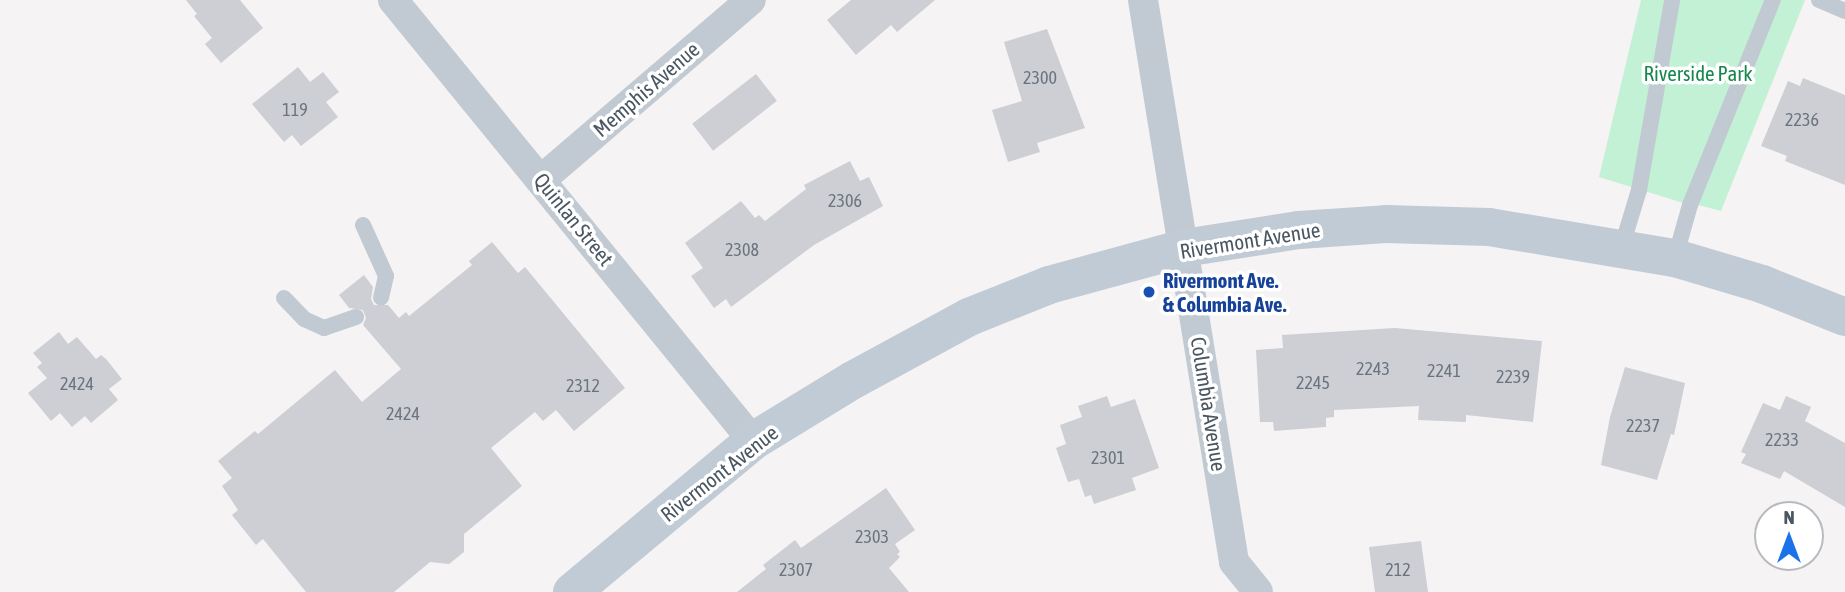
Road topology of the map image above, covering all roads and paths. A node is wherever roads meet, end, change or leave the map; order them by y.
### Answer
1 (393, 0) edge
2 (751, 0) edge
3 (1143, 0) edge
4 (1672, 0) edge
5 (1773, 0) edge
6 (1819, 0) edge
7 (1845, 11) edge
8 (542, 179) junction
9 (363, 225) dead end
10 (1184, 248) junction
11 (1621, 249) junction
12 (1675, 258) junction
13 (381, 297) dead end
14 (284, 298) dead end
15 (356, 317) dead end
16 (1845, 317) edge
17 (753, 442) junction
18 (1234, 562) junction
19 (572, 592) edge
20 (1227, 592) edge
21 (1258, 592) edge

1 - 8 street, Quinlan Street
2 - 8 street, Memphis Avenue
3 - 10 street, Columbia Avenue
4 - 11 lane
5 - 12 lane
6 - 7 lane
8 - 17 street, Quinlan Street
9 - 13 lane
10 - 11 main road, Rivermont Avenue
10 - 17 main road, Rivermont Avenue
10 - 18 street, Columbia Avenue
11 - 12 main road, Rivermont Avenue
12 - 16 main road, Rivermont Avenue
14 - 15 lane
17 - 19 main road, Rivermont Avenue
18 - 20 street
18 - 21 street, Columbia Avenue

